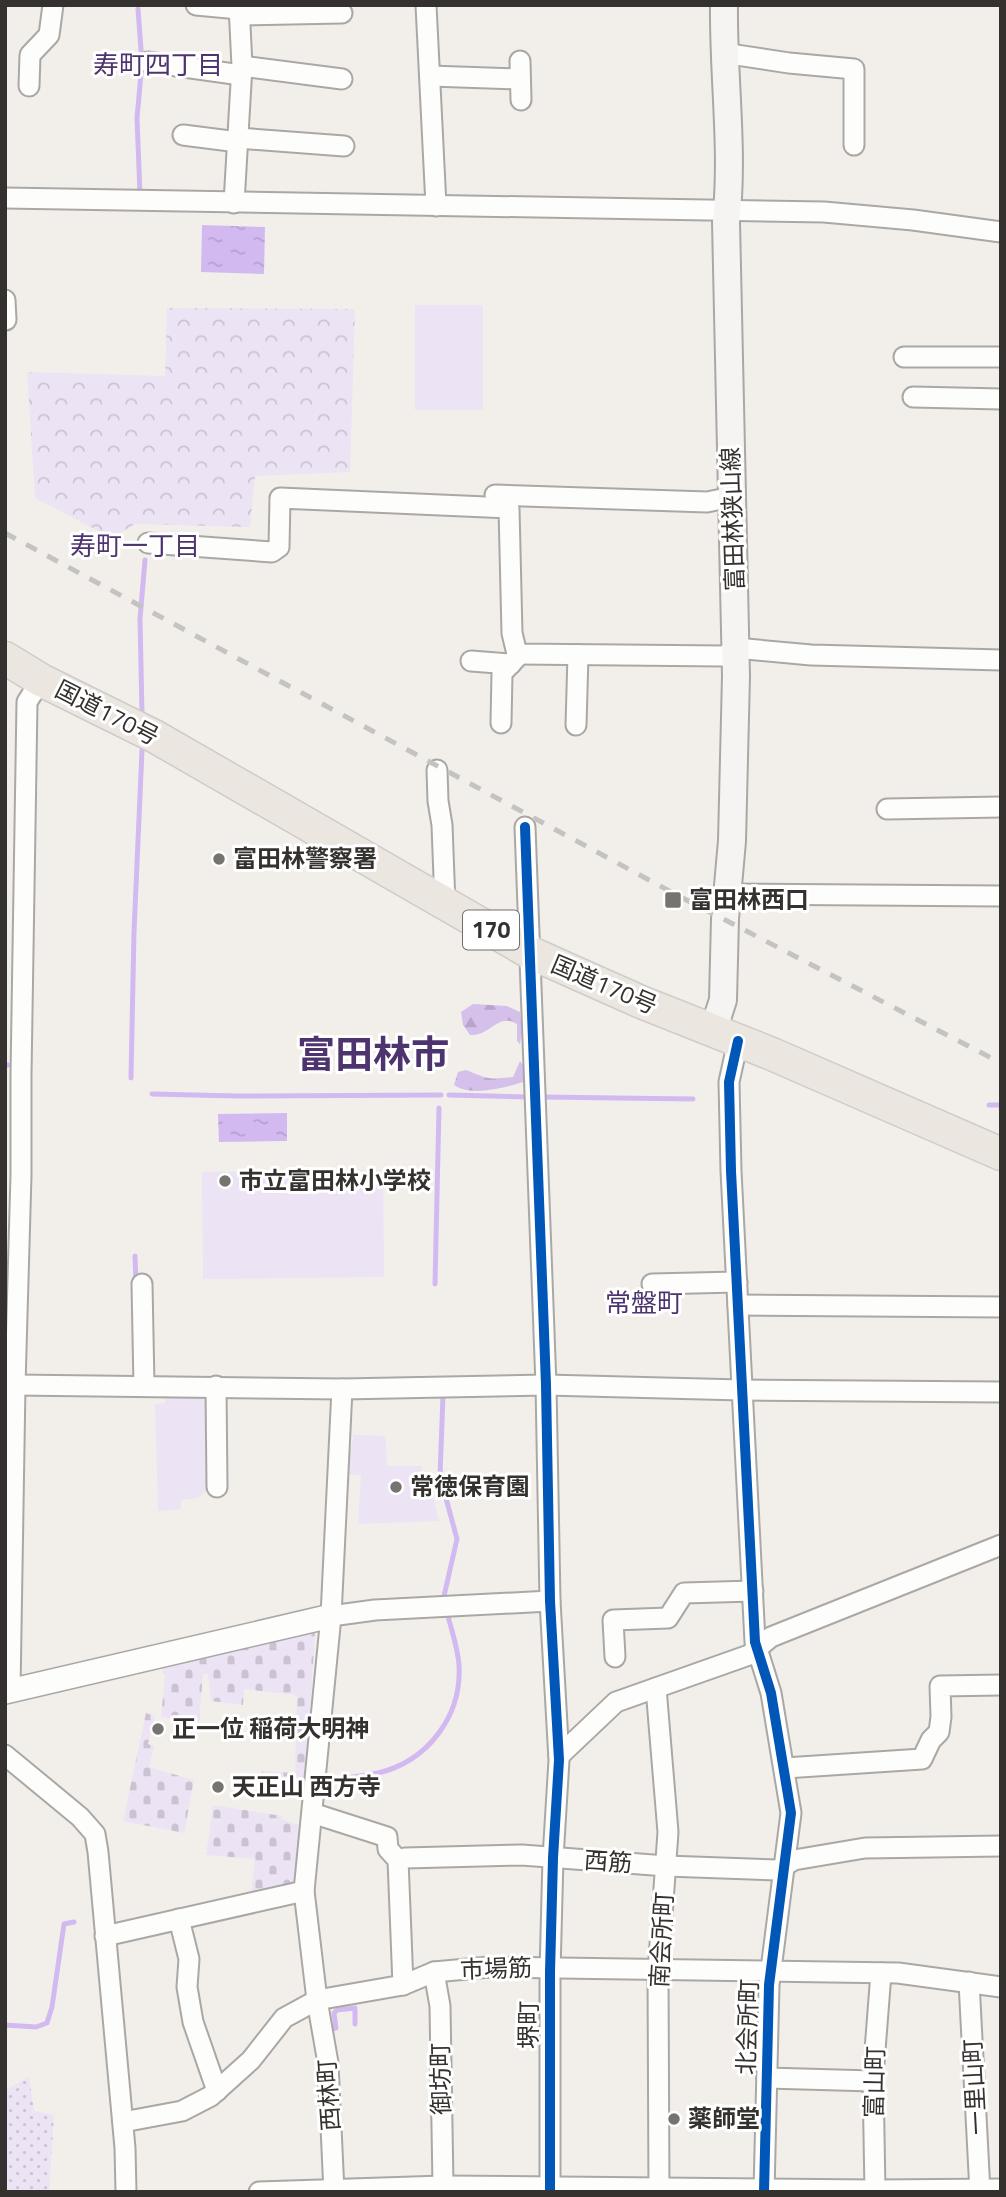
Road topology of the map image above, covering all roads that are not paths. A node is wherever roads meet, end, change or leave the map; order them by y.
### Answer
1 (53, 5) edge
2 (196, 5) edge
3 (426, 5) edge
4 (724, 5) edge
5 (239, 10) edge
6 (342, 13) dead end
7 (723, 52) junction
8 (148, 62) dead end
9 (242, 71) junction
10 (430, 76) junction
11 (342, 79) dead end
12 (29, 86) dead end
13 (521, 100) dead end
14 (183, 135) dead end
15 (238, 140) junction
16 (854, 145) dead end
17 (344, 146) dead end
18 (5, 198) edge
19 (234, 203) junction
20 (436, 206) junction
21 (728, 210) junction
22 (1001, 232) edge
23 (5, 300) edge
24 (6, 320) edge
25 (904, 357) dead end
26 (1001, 357) edge
27 (913, 397) dead end
28 (1001, 399) edge
29 (495, 495) dead end
30 (732, 497) junction
31 (148, 543) dead end
32 (736, 648) junction
33 (578, 654) junction
34 (5, 658) edge
35 (516, 659) junction
36 (1001, 660) edge
37 (471, 661) dead end
38 (41, 680) junction
39 (500, 723) dead end
40 (576, 725) dead end
41 (437, 770) dead end
42 (1001, 807) edge
43 (887, 809) dead end
44 (525, 827) dead end
45 (728, 894) junction
46 (1001, 897) edge
47 (445, 904) junction
48 (531, 953) junction
49 (726, 1036) junction
50 (13, 1075) edge
51 (1001, 1154) edge
52 (737, 1282) junction
53 (142, 1284) dead end
54 (652, 1284) dead end
55 (738, 1305) junction
56 (1001, 1307) edge
57 (15, 1385) junction
58 (546, 1385) junction
59 (144, 1386) junction
60 (216, 1387) junction
61 (342, 1390) junction
62 (742, 1390) junction
63 (1001, 1392) edge
64 (217, 1487) dead end
65 (1001, 1545) edge
66 (753, 1591) junction
67 (551, 1601) junction
68 (331, 1616) junction
69 (757, 1650) junction
70 (615, 1657) dead end
71 (1001, 1685) edge
72 (656, 1688) junction
73 (8, 1692) edge
74 (5, 1755) edge
75 (559, 1756) junction
76 (785, 1768) junction
77 (312, 1813) junction
78 (1001, 1846) edge
79 (553, 1858) junction
80 (398, 1860) junction
81 (786, 1864) junction
82 (666, 1866) junction
83 (304, 1891) junction
84 (179, 1919) junction
85 (105, 1936) junction
86 (551, 1968) junction
87 (659, 1969) junction
88 (770, 1971) junction
89 (434, 1972) junction
90 (881, 1973) junction
91 (969, 1982) junction
92 (403, 1985) junction
93 (1001, 1987) edge
94 (317, 2000) junction
95 (766, 2078) junction
96 (873, 2081) junction
97 (217, 2091) junction
98 (122, 2122) junction
99 (441, 2188) edge
100 (550, 2189) edge
101 (1001, 2189) edge
102 (659, 2190) edge
103 (764, 2190) edge
104 (334, 2191) edge
105 (875, 2191) edge
106 (980, 2191) edge
107 (126, 2192) edge
108 (259, 2192) edge

1 - 12 street
2 - 5 street
3 - 10 street
4 - 7 main road, 富田林狭山線
5 - 6 street
5 - 9 street
7 - 16 street
7 - 21 main road, 富田林狭山線
8 - 9 street
9 - 11 street
9 - 15 street
10 - 13 street
10 - 20 street
14 - 15 street
15 - 17 street
15 - 19 street
18 - 19 street
19 - 20 street
20 - 21 street
21 - 22 street
21 - 30 main road, 富田林狭山線
23 - 24 street
25 - 26 street
27 - 28 street
29 - 30 street
30 - 32 main road, 富田林狭山線
31 - 35 street
32 - 33 street
32 - 36 street
32 - 45 main road, 富田林狭山線
33 - 35 street
33 - 40 street
34 - 38 highway, 国道170号 / 170
35 - 37 street
35 - 39 street
38 - 47 highway, 国道170号 / 170
38 - 50 street
41 - 47 street
42 - 43 street
44 - 48 street, 堺町
45 - 46 street
45 - 49 main road, 富田林狭山線
47 - 48 highway, 国道170号 / 170
48 - 49 highway, 国道170号 / 170
48 - 58 street, 堺町
49 - 51 highway, 国道170号 / 170
49 - 52 street, 北会所町
50 - 57 street
52 - 54 street
52 - 55 street, 北会所町
53 - 59 street
55 - 56 street
55 - 62 street, 北会所町
57 - 59 street
57 - 73 street
58 - 61 street
58 - 62 street
58 - 67 street, 堺町
59 - 60 street
60 - 61 street
60 - 64 street
61 - 68 street, 西林町
62 - 63 street
62 - 66 street, 北会所町
65 - 69 street
66 - 69 street, 北会所町
66 - 70 street
67 - 68 street
67 - 75 street, 堺町
68 - 73 street
68 - 77 street, 西林町
69 - 72 street
69 - 76 street, 北会所町
71 - 76 street
72 - 75 street
72 - 82 street, 南会所町
74 - 85 street
75 - 79 street, 堺町
76 - 81 street, 北会所町
77 - 80 street
77 - 83 street, 西林町
78 - 81 street, 西筋
79 - 80 street, 西筋
79 - 82 street, 西筋
79 - 86 street, 堺町
80 - 92 street
81 - 82 street, 西筋
81 - 88 street, 北会所町
82 - 87 street, 南会所町
83 - 84 street
83 - 94 street, 西林町
84 - 85 street
84 - 97 street
85 - 98 street
86 - 87 street, 市場筋
86 - 89 street, 市場筋
86 - 100 street, 堺町
87 - 88 street, 市場筋
87 - 102 street, 南会所町
88 - 90 street, 市場筋
88 - 95 street, 北会所町
89 - 92 street, 市場筋
89 - 99 street, 御坊町
90 - 91 street, 市場筋
90 - 96 street, 富山町
91 - 93 street, 市場筋
91 - 106 street, 一里山町
92 - 94 street, 市場筋
94 - 97 street, 市場筋
94 - 104 street, 西林町
95 - 96 street
95 - 103 street, 北会所町
96 - 105 street, 富山町
97 - 98 street, 市場筋
98 - 107 street
99 - 100 street
99 - 104 street
100 - 102 street
101 - 106 street
102 - 103 street
103 - 105 street
104 - 108 street
105 - 106 street

